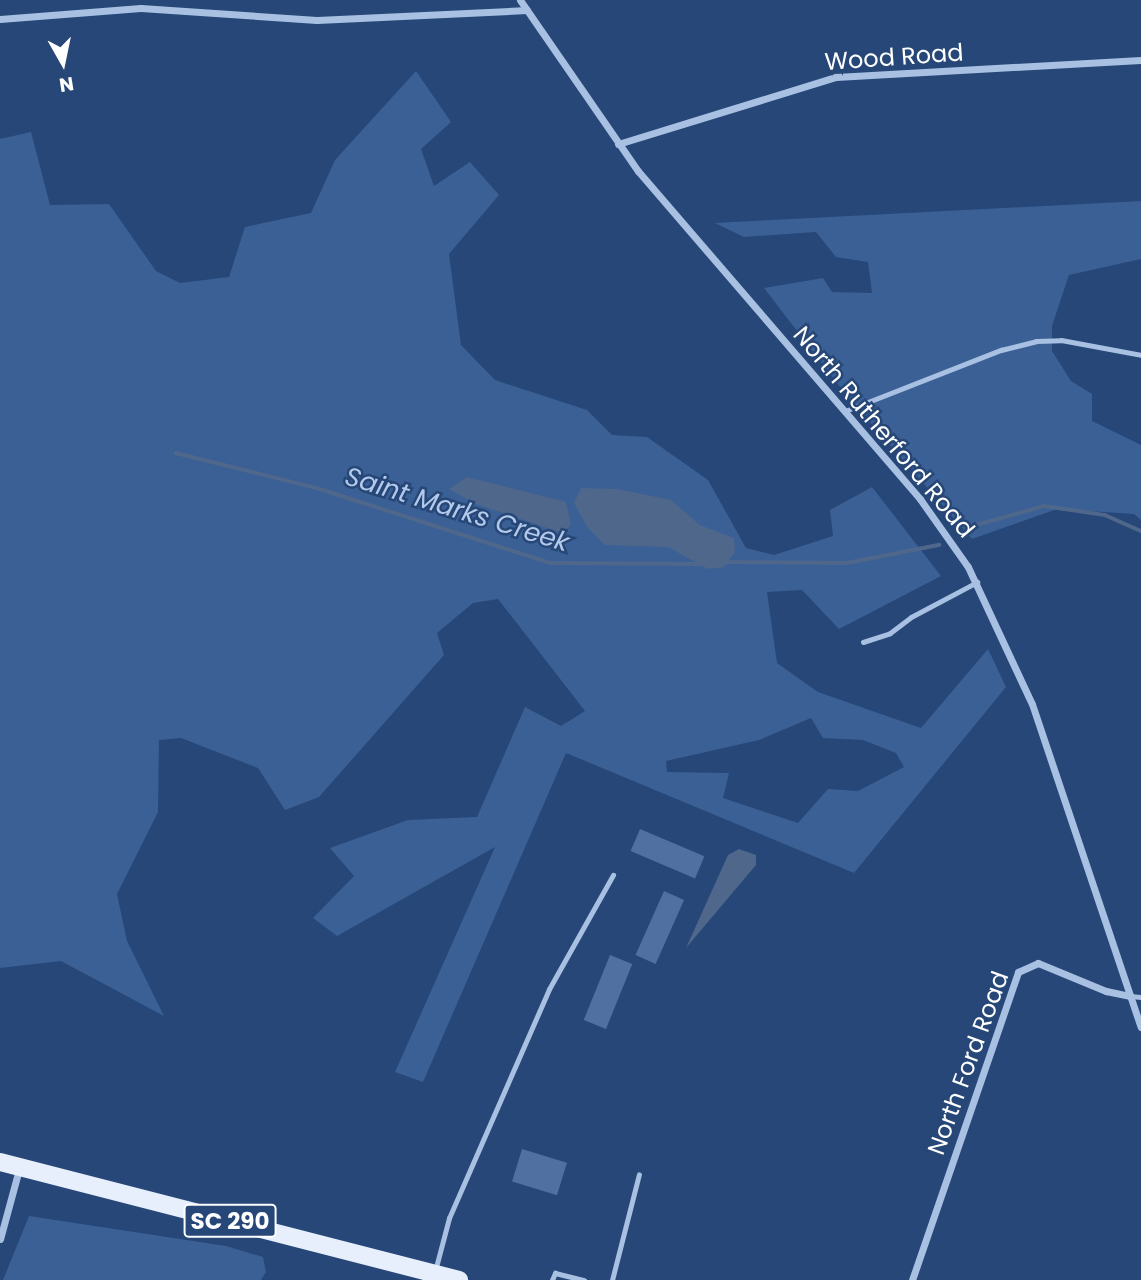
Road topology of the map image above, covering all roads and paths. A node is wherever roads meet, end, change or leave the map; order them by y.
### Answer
1 (520, 0) edge
2 (527, 10) junction
3 (0, 19) edge
4 (1141, 60) edge
5 (618, 144) junction
6 (1141, 355) edge
7 (845, 411) junction
8 (977, 582) junction
9 (863, 642) dead end
10 (613, 875) dead end
11 (1130, 996) junction
12 (1141, 997) edge
13 (1141, 1027) edge
14 (0, 1162) edge
15 (19, 1167) junction
16 (639, 1174) dead end
17 (0, 1239) edge
18 (434, 1274) junction
19 (459, 1280) edge
20 (552, 1280) edge
21 (584, 1280) edge
22 (612, 1280) edge
23 (912, 1280) edge

1 - 2 street, North Rutherford Road
2 - 3 street
2 - 5 street, North Rutherford Road
4 - 5 street, Wood Road
5 - 7 street, North Rutherford Road
6 - 7 lane
7 - 8 street, North Rutherford Road
8 - 9 lane
8 - 11 street, North Rutherford Road
10 - 18 lane
11 - 12 lane
11 - 13 street, North Rutherford Road
11 - 23 street, North Ford Road
14 - 15 main road, SC 290
15 - 17 street
15 - 18 main road, SC 290
16 - 22 lane
18 - 19 main road, SC 290
20 - 21 lane

